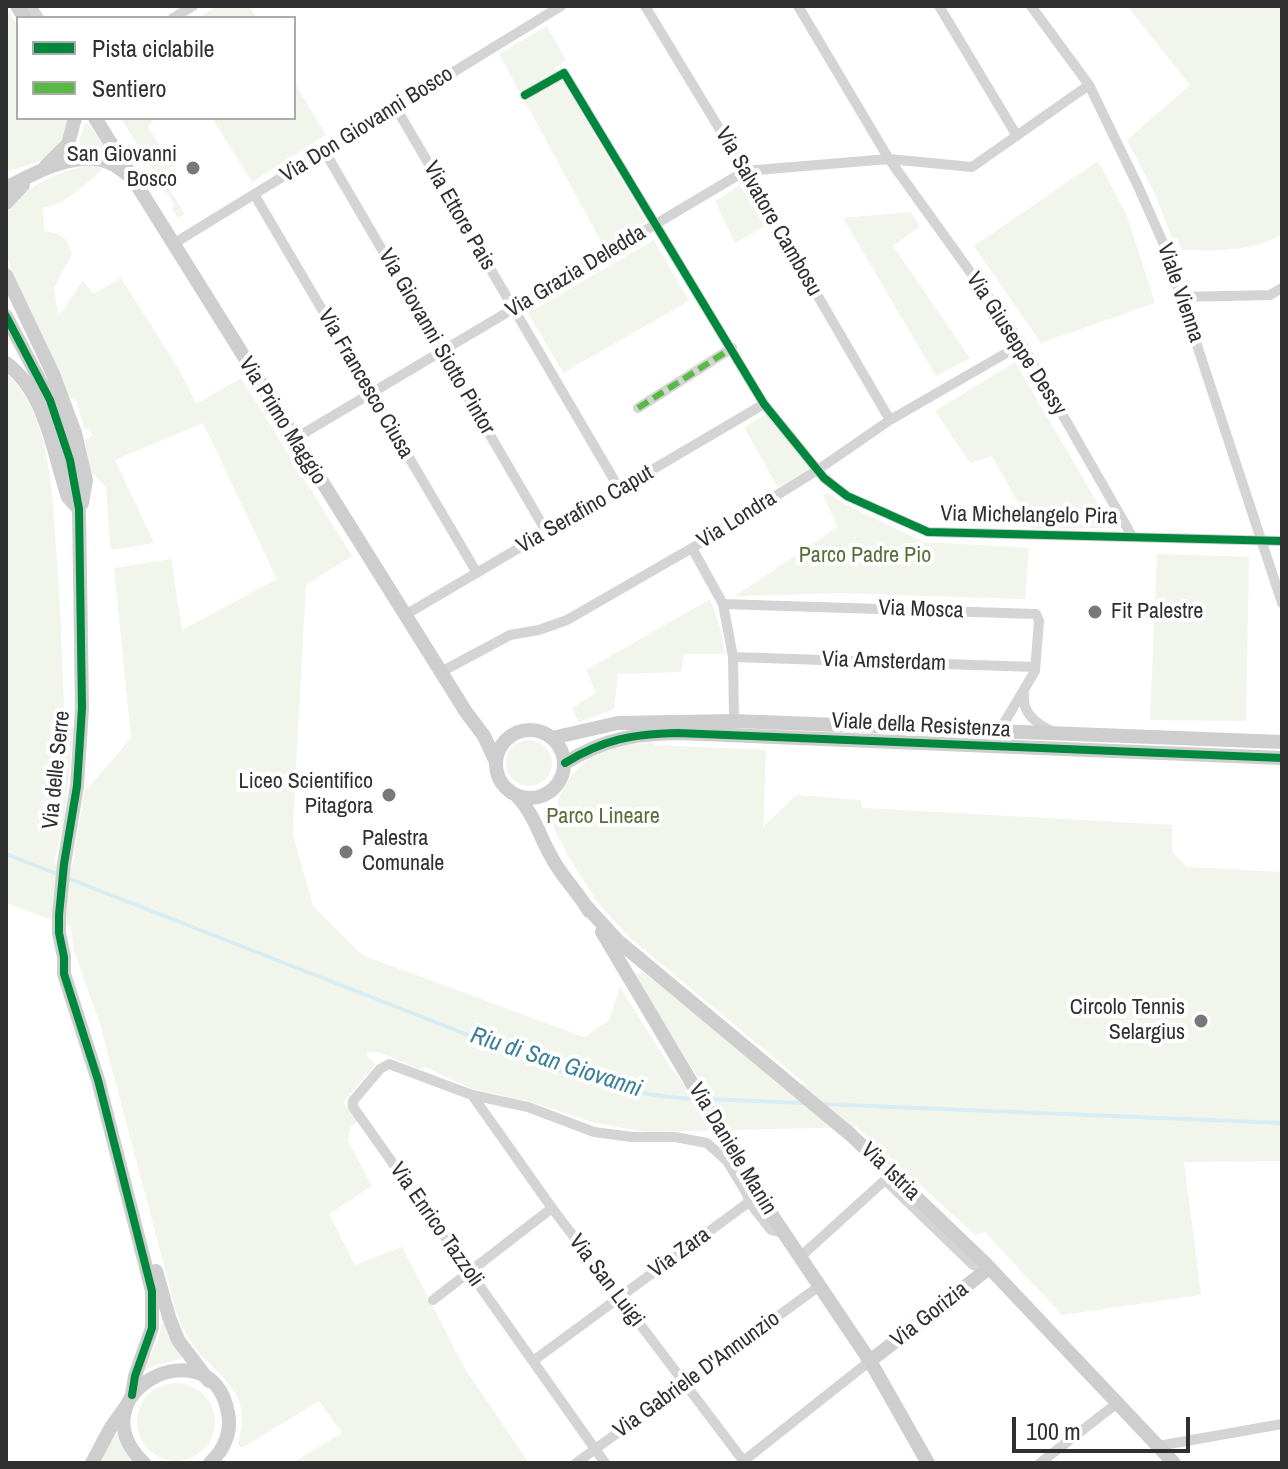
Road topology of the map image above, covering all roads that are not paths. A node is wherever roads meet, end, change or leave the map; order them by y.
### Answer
1 (561, 6) edge
2 (645, 6) edge
3 (798, 6) edge
4 (939, 6) edge
5 (1031, 6) edge
6 (1089, 85) junction
7 (525, 95) dead end
8 (396, 108) junction
9 (74, 120) edge
10 (96, 120) edge
11 (1017, 136) junction
12 (325, 152) junction
13 (889, 159) junction
14 (745, 171) junction
15 (39, 172) junction
16 (6, 177) edge
17 (136, 181) junction
18 (6, 188) edge
19 (254, 194) junction
20 (6, 203) edge
21 (656, 225) junction
22 (173, 244) junction
23 (6, 275) edge
24 (1282, 288) edge
25 (1182, 297) junction
26 (514, 309) junction
27 (6, 316) edge
28 (1022, 344) junction
29 (732, 348) junction
30 (442, 352) junction
31 (6, 363) edge
32 (370, 395) junction
33 (764, 404) junction
34 (638, 408) dead end
35 (890, 420) junction
36 (294, 439) junction
37 (819, 469) junction
38 (620, 490) junction
39 (79, 512) junction
40 (546, 531) junction
41 (1132, 536) junction
42 (1263, 540) junction
43 (1282, 541) edge
44 (692, 548) junction
45 (477, 573) junction
46 (1282, 603) edge
47 (723, 604) junction
48 (405, 615) junction
49 (733, 657) junction
50 (1035, 667) junction
51 (441, 672) junction
52 (1024, 692) junction
53 (473, 721) junction
54 (734, 721) junction
55 (1004, 733) junction
56 (1057, 734) junction
57 (513, 735) junction
58 (552, 738) junction
59 (1282, 742) edge
60 (1282, 758) edge
61 (496, 762) junction
62 (565, 763) junction
63 (551, 792) junction
64 (517, 796) junction
65 (542, 837) junction
66 (585, 905) junction
67 (64, 957) junction
68 (472, 1095) junction
69 (749, 1202) junction
70 (552, 1208) junction
71 (783, 1233) junction
72 (799, 1258) junction
73 (989, 1268) junction
74 (469, 1274) junction
75 (818, 1287) junction
76 (619, 1298) junction
77 (433, 1300) dead end
78 (533, 1361) junction
79 (870, 1361) junction
80 (209, 1381) junction
81 (685, 1383) junction
82 (131, 1399) junction
83 (1116, 1404) junction
84 (1282, 1424) edge
85 (1158, 1446) junction
86 (596, 1449) junction
87 (216, 1460) edge
88 (924, 1461) edge
89 (743, 1462) edge
90 (1042, 1462) edge
91 (92, 1463) edge
92 (144, 1463) edge
93 (576, 1463) edge
94 (605, 1463) edge
95 (1174, 1463) edge

1 - 8 street, Via Don Giovanni Bosco
2 - 14 street, Via Salvatore Cambosu
3 - 13 street, Via Giuseppe Dessy
4 - 11 street
5 - 6 street, Viale Vienna
6 - 11 street, Via Grazia Deledda
6 - 25 street, Viale Vienna
7 - 21 street, Via Michelangelo Pira
8 - 12 street, Via Don Giovanni Bosco
8 - 26 street, Via Ettore Pais
9 - 15 street
10 - 17 street, Via Primo Maggio
11 - 13 street, Via Grazia Deledda
12 - 19 street, Via Don Giovanni Bosco
12 - 30 street, Via Giovanni Siotto Pintor
13 - 14 street, Via Grazia Deledda
13 - 28 street, Via Giuseppe Dessy
14 - 21 street, Via Grazia Deledda
14 - 35 street, Via Salvatore Cambosu
15 - 16 street
15 - 17 street
15 - 18 street
15 - 20 street
17 - 22 street, Via Primo Maggio
19 - 22 street, Via Don Giovanni Bosco
19 - 32 street, Via Francesco Ciusa
21 - 26 street, Via Grazia Deledda
21 - 29 street, Via Michelangelo Pira
22 - 36 street, Via Primo Maggio
23 - 39 street
24 - 25 street
25 - 42 street, Viale Vienna
26 - 30 street, Via Grazia Deledda
26 - 38 street, Via Ettore Pais
27 - 39 street, Via delle Serre
28 - 35 street, Via Londra
28 - 41 street, Via Giuseppe Dessy
29 - 33 street, Via Michelangelo Pira
29 - 34 street
30 - 32 street, Via Grazia Deledda
30 - 40 street, Via Giovanni Siotto Pintor
31 - 39 street
32 - 36 street, Via Grazia Deledda
32 - 45 street, Via Francesco Ciusa
33 - 37 street, Via Michelangelo Pira
33 - 38 street, Via Serafino Caput
35 - 37 street, Via Londra
36 - 48 street, Via Primo Maggio
37 - 41 street, Via Michelangelo Pira
37 - 44 street, Via Londra
38 - 40 street, Via Serafino Caput
39 - 67 street, Via delle Serre
40 - 45 street, Via Serafino Caput
41 - 42 street, Via Michelangelo Pira
42 - 43 street, Via Michelangelo Pira
42 - 46 street, Viale Vienna
44 - 47 street
44 - 51 street, Via Londra
45 - 48 street, Via Serafino Caput
47 - 49 street
47 - 50 street, Via Mosca
48 - 51 street, Via Primo Maggio
49 - 50 street, Via Amsterdam
49 - 54 street
50 - 52 street, Via Mosca
51 - 53 street, Via Primo Maggio
52 - 55 street, Via Mosca
52 - 56 street
53 - 57 street
53 - 61 street, Via Primo Maggio
54 - 55 street, Viale della Resistenza
54 - 58 street, Viale della Resistenza
55 - 56 street, Viale della Resistenza
56 - 59 street, Viale della Resistenza
57 - 58 street
57 - 61 street
58 - 62 street
60 - 62 street, Viale della Resistenza
61 - 64 street
62 - 63 street
63 - 64 street
63 - 65 street
64 - 65 street, Via Daniele Manin
65 - 66 street, Via Daniele Manin
66 - 71 street, Via Daniele Manin
66 - 73 street, Via Istria
67 - 80 street, Via delle Serre
67 - 82 street, Via delle Serre
68 - 69 street
68 - 70 street, Via San Luigi
68 - 74 street, Via Enrico Tazzoli
69 - 71 street
69 - 76 street, Via Zara
70 - 74 street
70 - 76 street, Via San Luigi
71 - 72 street, Via Daniele Manin
72 - 73 street
72 - 75 street, Via Daniele Manin
73 - 79 street, Via Gorizia
73 - 83 street, Via Istria
74 - 77 street
74 - 78 street, Via Enrico Tazzoli
75 - 79 street, Via Daniele Manin
75 - 81 street, Via Gabriele D'Annunzio
76 - 78 street, Via Zara
76 - 81 street, Via San Luigi
78 - 86 street, Via Enrico Tazzoli
79 - 88 street, Via Daniele Manin
79 - 89 street
80 - 82 street
80 - 87 street, Via delle Serre
81 - 86 street, Via Gabriele D'Annunzio
81 - 89 street, Via San Luigi
82 - 91 street
82 - 92 street
83 - 85 street, Via Istria
83 - 90 street
84 - 85 street
85 - 95 street, Via Istria
86 - 93 street, Via Gabriele D'Annunzio
86 - 94 street, Via Enrico Tazzoli

